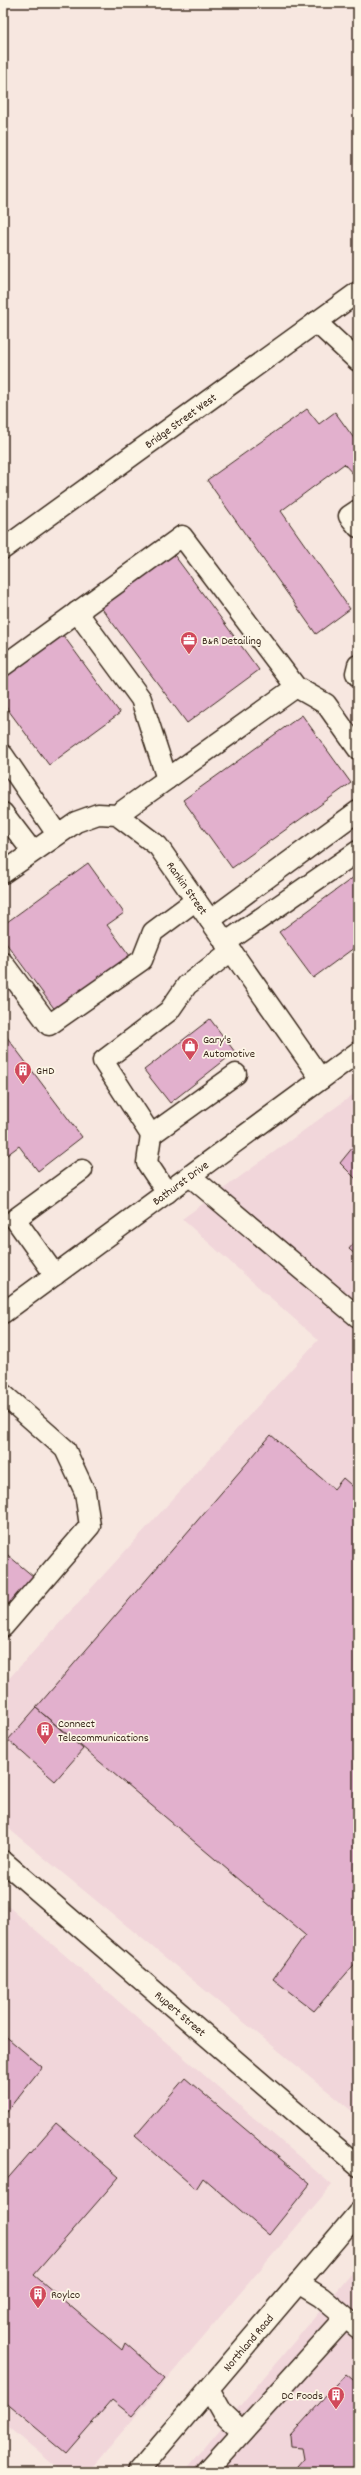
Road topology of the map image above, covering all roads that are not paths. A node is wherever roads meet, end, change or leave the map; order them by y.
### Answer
1 (358, 292) edge
2 (316, 322) junction
3 (358, 362) edge
4 (358, 510) edge
5 (358, 527) edge
6 (3, 549) edge
7 (77, 612) junction
8 (358, 664) edge
9 (3, 666) edge
10 (358, 676) edge
11 (296, 687) junction
12 (358, 749) edge
13 (3, 755) edge
14 (167, 779) junction
15 (358, 811) edge
16 (3, 813) edge
17 (117, 815) junction
18 (57, 834) junction
19 (32, 851) junction
20 (358, 851) edge
21 (3, 873) edge
22 (196, 900) junction
23 (210, 920) junction
24 (228, 947) junction
25 (3, 963) edge
26 (358, 1052) edge
27 (236, 1074) dead end
28 (321, 1079) junction
29 (151, 1135) junction
30 (82, 1170) dead end
31 (190, 1176) junction
32 (167, 1193) junction
33 (55, 1275) junction
34 (3, 1313) edge
35 (358, 1317) edge
36 (3, 1394) edge
37 (3, 1626) edge
38 (3, 1861) edge
39 (358, 2166) edge
40 (358, 2213) edge
41 (298, 2283) junction
42 (352, 2323) edge
43 (209, 2389) junction
44 (242, 2431) junction
45 (138, 2472) edge
46 (206, 2472) edge

1 - 2 street, Bridge Street West
2 - 3 street
2 - 6 street, Bridge Street West
4 - 5 street
7 - 9 street
7 - 11 street
7 - 14 street
8 - 10 street
11 - 12 street
11 - 14 street
13 - 18 street
14 - 17 street
15 - 23 street
16 - 19 street
17 - 18 street
17 - 22 street, Rankin Street
18 - 19 street
19 - 21 street
20 - 24 street
22 - 23 street, Rankin Street
22 - 25 street
23 - 24 street, Rankin Street
24 - 28 street, Rankin Street
24 - 29 street
26 - 28 street, Bathurst Drive
27 - 29 street
28 - 31 street, Bathurst Drive
29 - 32 street
30 - 33 street
31 - 32 street, Bathurst Drive
31 - 35 street
32 - 33 street, Bathurst Drive
33 - 34 street, Bathurst Drive
36 - 37 street
38 - 39 street, Rupert Street
40 - 41 street, Northland Road
41 - 42 street
41 - 43 street, Northland Road
42 - 44 street
43 - 44 street
43 - 45 street, Northland Road
44 - 46 street

